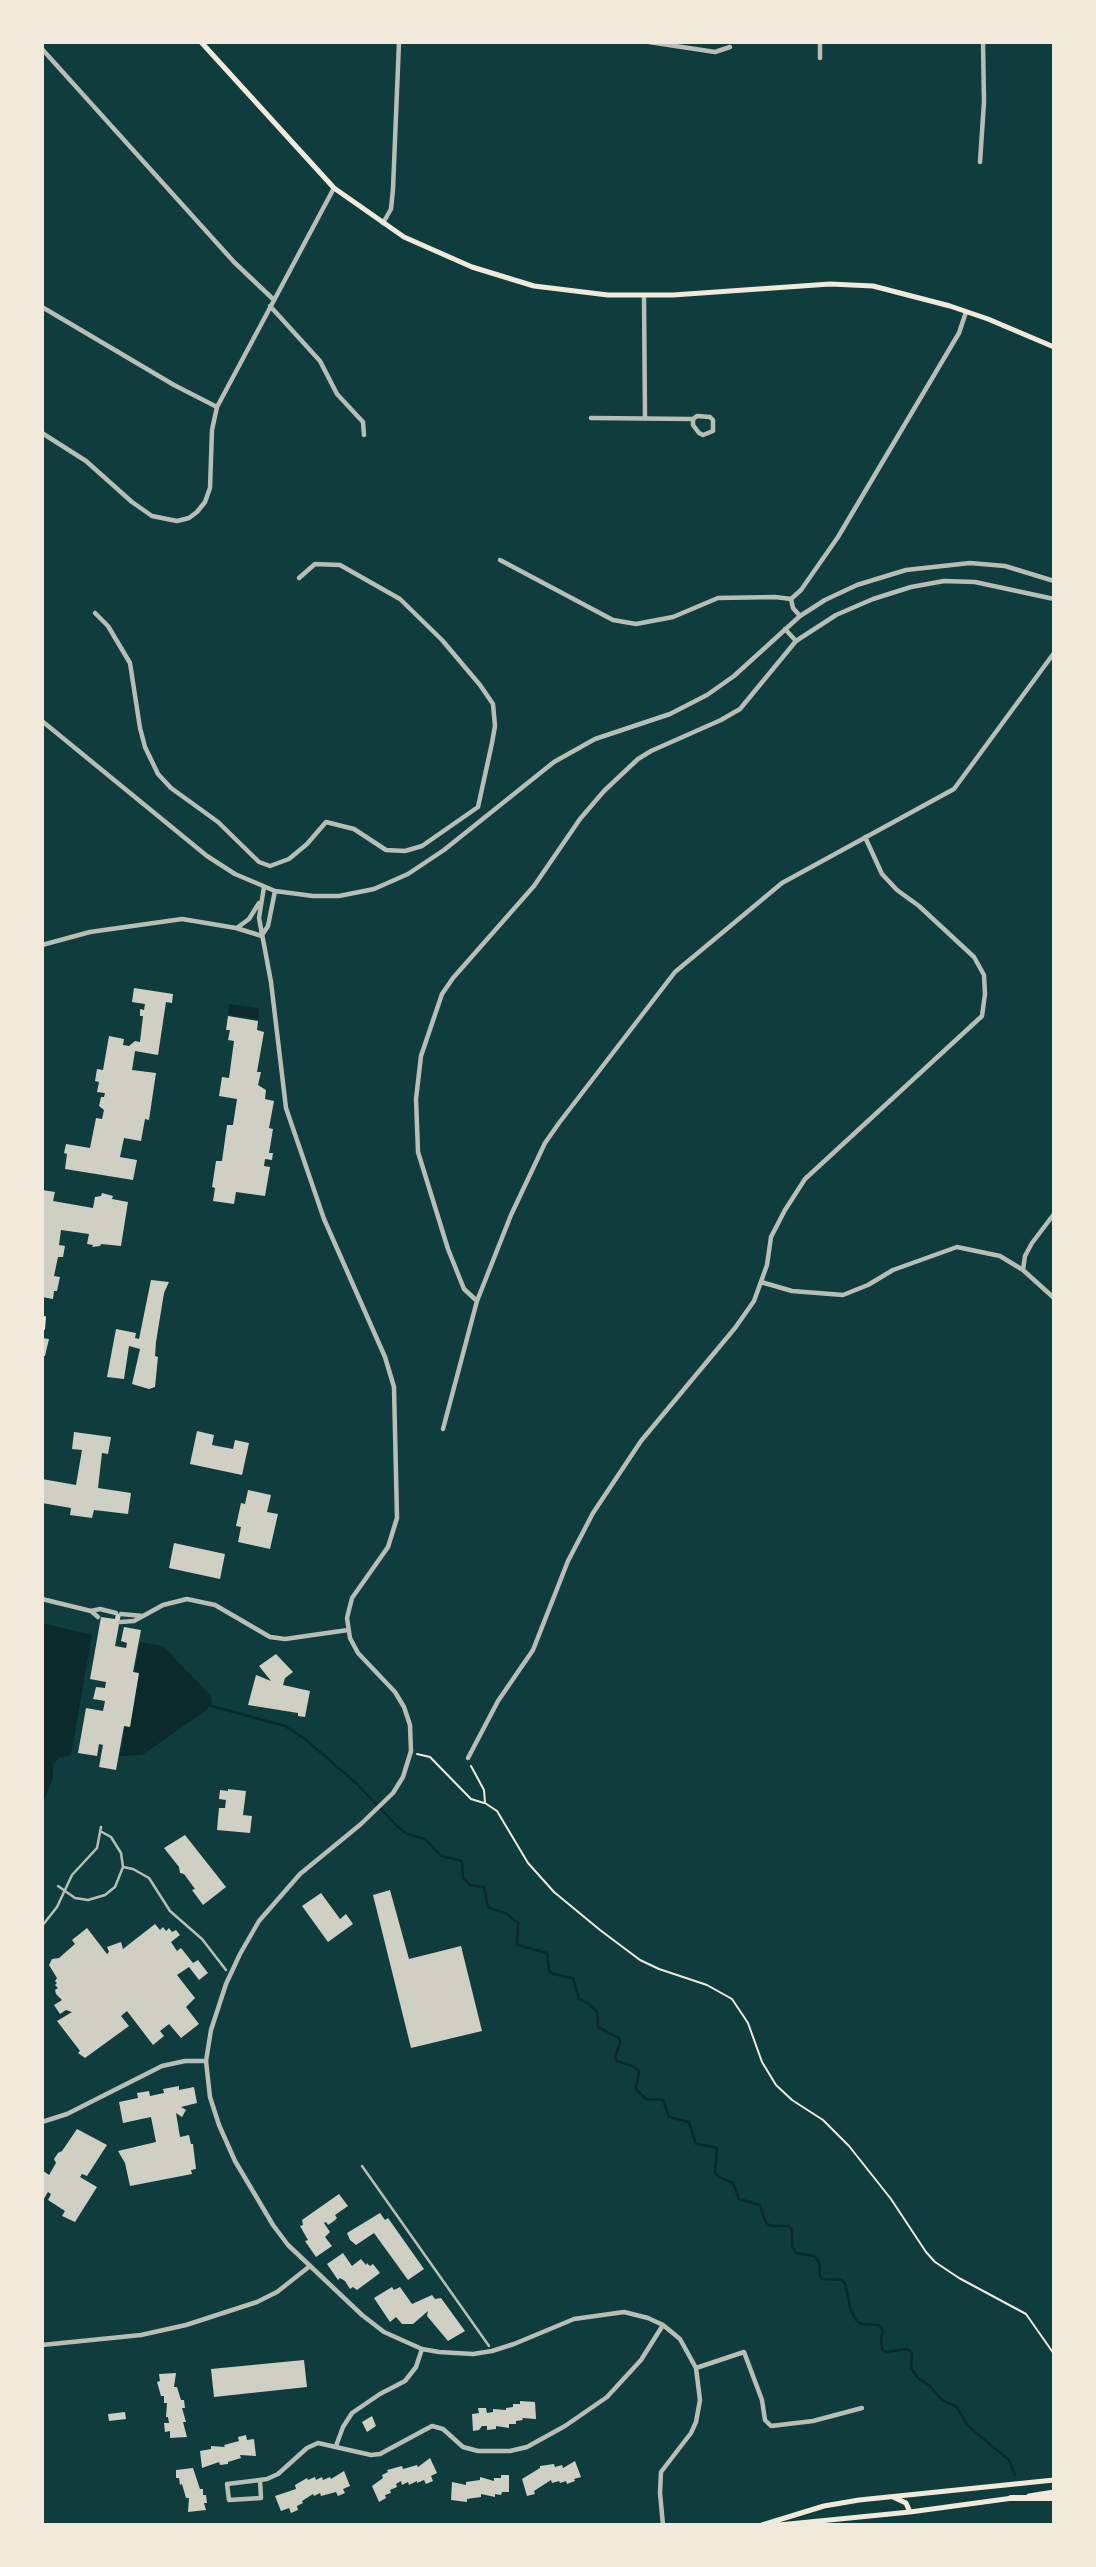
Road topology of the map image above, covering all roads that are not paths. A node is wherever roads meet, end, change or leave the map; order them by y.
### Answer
1 (201, 42) edge
2 (399, 42) edge
3 (649, 42) edge
4 (820, 42) edge
5 (983, 42) edge
6 (730, 47) dead end
7 (42, 49) edge
8 (820, 58) dead end
9 (980, 162) dead end
10 (334, 188) junction
11 (383, 223) junction
12 (644, 296) junction
13 (274, 300) junction
14 (270, 306) junction
15 (42, 307) edge
16 (966, 312) junction
17 (1054, 347) edge
18 (217, 407) junction
19 (591, 418) dead end
20 (645, 419) junction
21 (693, 419) junction
22 (42, 433) edge
23 (364, 435) dead end
24 (500, 560) dead end
25 (299, 578) dead end
26 (1054, 581) edge
27 (1054, 598) edge
28 (791, 599) junction
29 (95, 613) dead end
30 (800, 616) junction
31 (785, 629) junction
32 (796, 642) junction
33 (1054, 653) edge
34 (42, 721) edge
35 (478, 807) junction
36 (477, 823) junction
37 (865, 837) junction
38 (264, 887) junction
39 (275, 891) junction
40 (261, 900) junction
41 (236, 928) junction
42 (262, 936) junction
43 (42, 945) edge
44 (1054, 1214) edge
45 (1023, 1270) junction
46 (761, 1282) junction
47 (1054, 1298) edge
48 (477, 1301) junction
49 (443, 1429) dead end
50 (42, 1599) edge
51 (91, 1611) junction
52 (144, 1616) junction
53 (98, 1617) dead end
54 (120, 1622) dead end
55 (348, 1630) junction
56 (468, 1758) road end
57 (123, 1867) junction
58 (58, 1886) dead end
59 (65, 1892) junction
60 (42, 1926) edge
61 (226, 1970) dead end
62 (206, 2061) junction
63 (42, 2122) edge
64 (362, 2166) dead end
65 (310, 2266) junction
66 (663, 2325) junction
67 (42, 2345) edge
68 (489, 2346) dead end
69 (422, 2349) junction
70 (696, 2368) junction
71 (862, 2408) dead end
72 (336, 2446) junction
73 (260, 2480) junction
74 (1054, 2480) edge
75 (1054, 2492) edge
76 (891, 2496) junction
77 (1011, 2498) junction
78 (1054, 2498) edge
79 (909, 2512) junction
80 (663, 2525) edge
81 (762, 2525) edge
82 (779, 2525) edge

1 - 10 main road
2 - 11 street
3 - 6 street
4 - 8 street
5 - 9 street
7 - 13 street
10 - 11 main road
10 - 13 street
11 - 12 main road
12 - 16 main road
12 - 20 street
13 - 14 street
14 - 18 street
14 - 23 street
15 - 18 street
16 - 17 main road
16 - 28 street
18 - 22 street
19 - 20 street
20 - 21 street
21 - 21 street
24 - 28 street
25 - 35 street
26 - 30 street
27 - 32 street
28 - 30 street
29 - 35 street
30 - 31 street
31 - 32 street
31 - 36 street
32 - 48 street
33 - 37 street
34 - 38 street
35 - 36 street
36 - 39 street
37 - 46 street
37 - 48 street
38 - 39 street
38 - 40 street
39 - 42 street
40 - 41 street
40 - 42 street
41 - 42 street
41 - 43 street
42 - 55 street
44 - 45 street
45 - 46 street
45 - 47 street
46 - 56 street
48 - 49 street
50 - 51 street
51 - 52 street
51 - 53 street
52 - 54 street
52 - 55 street
55 - 62 street
57 - 59 street
57 - 59 street
57 - 61 street
58 - 59 street
59 - 60 street
62 - 63 street
62 - 65 street
64 - 68 street
65 - 67 street
65 - 69 street
66 - 69 street
66 - 70 street
66 - 72 street
69 - 72 street
70 - 71 street
70 - 80 street
72 - 73 street
73 - 73 street
74 - 76 main road
75 - 77 main road
76 - 79 main road
76 - 81 main road
77 - 78 main road
77 - 79 main road
79 - 82 main road

